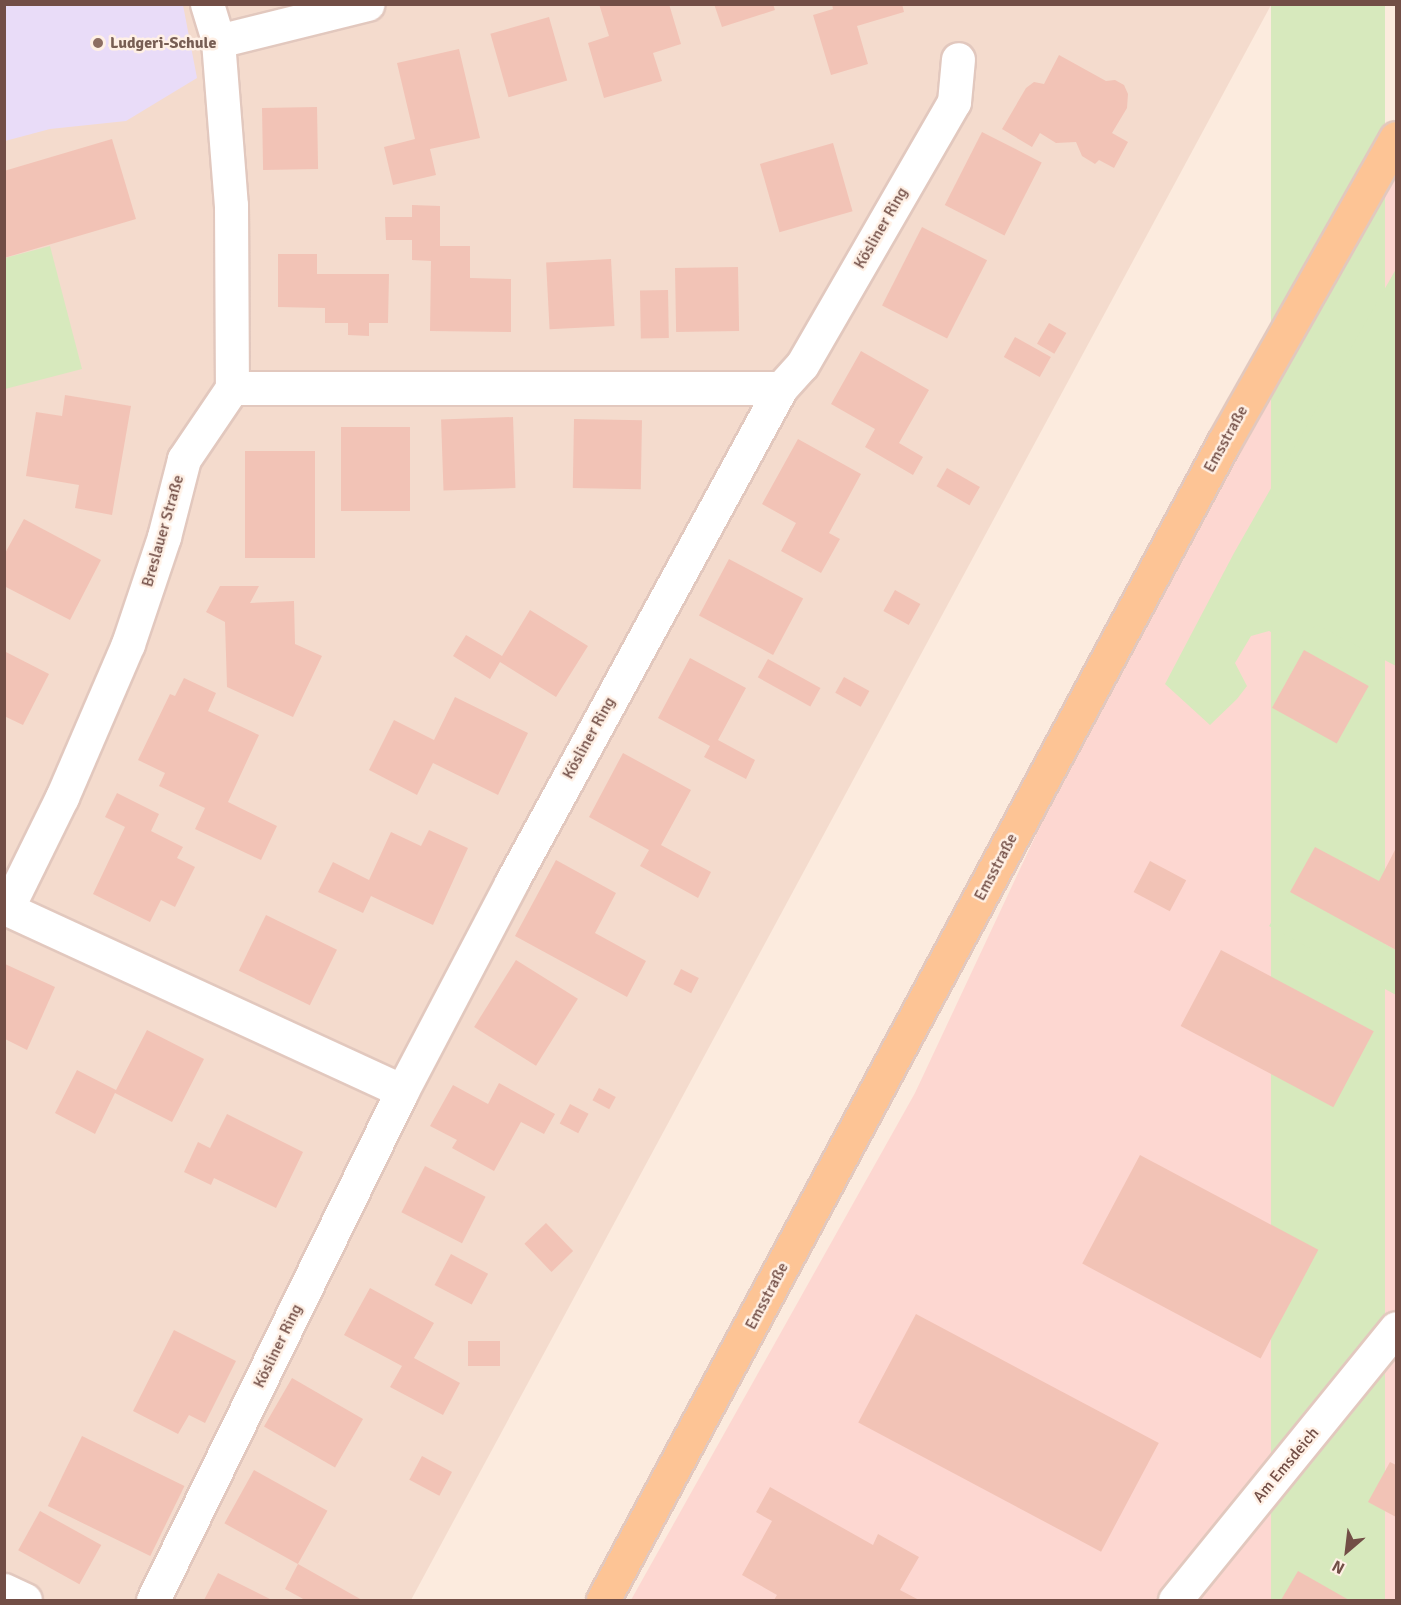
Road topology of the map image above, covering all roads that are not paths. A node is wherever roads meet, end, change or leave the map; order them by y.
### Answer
1 (207, 4) edge
2 (368, 4) edge
3 (218, 41) junction
4 (958, 59) dead end
5 (1396, 138) edge
6 (232, 388) junction
7 (782, 388) junction
8 (402, 1091) junction
9 (1396, 1328) edge
10 (4, 1590) edge
11 (25, 1600) edge
12 (153, 1600) edge
13 (603, 1600) edge
14 (1175, 1600) edge

1 - 3 street
2 - 3 street
3 - 6 street
4 - 7 street, Kösliner Ring
5 - 13 main road, Emsstraße
6 - 7 street
6 - 8 street, Breslauer Straße
7 - 8 street, Kösliner Ring
8 - 12 street, Kösliner Ring
9 - 14 street, Am Emsdeich
10 - 11 street

